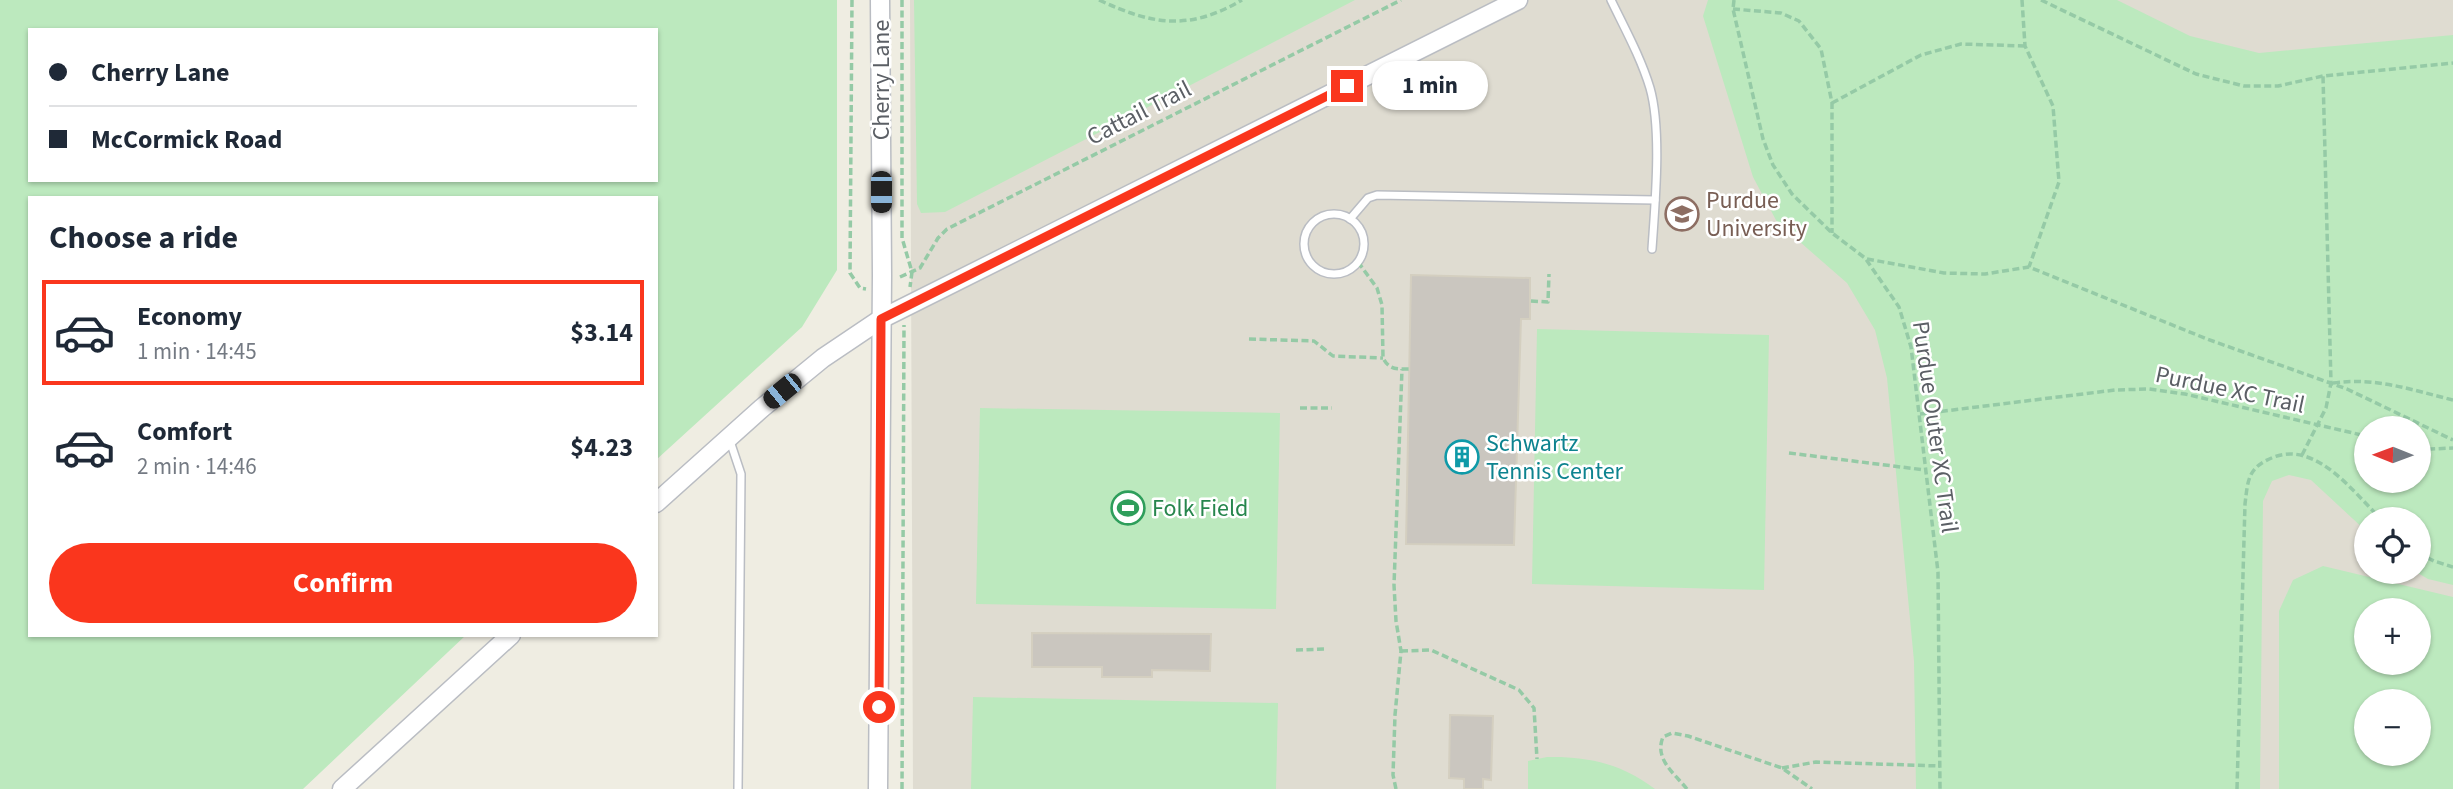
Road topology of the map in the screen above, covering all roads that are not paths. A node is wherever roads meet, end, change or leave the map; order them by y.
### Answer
1 (880, 0) edge
2 (1518, 0) edge
3 (1611, 0) edge
4 (1655, 200) junction
5 (1350, 219) junction
6 (1652, 249) dead end
7 (881, 319) junction
8 (729, 437) junction
9 (658, 501) edge
10 (509, 637) edge
11 (342, 789) edge
12 (738, 789) edge
13 (878, 789) edge

1 - 7 street, Cherry Lane
2 - 7 street
3 - 4 lane
4 - 5 lane
4 - 6 lane
5 - 5 lane
7 - 8 street
7 - 13 street, Cherry Lane
8 - 9 street
8 - 12 lane
10 - 11 street

